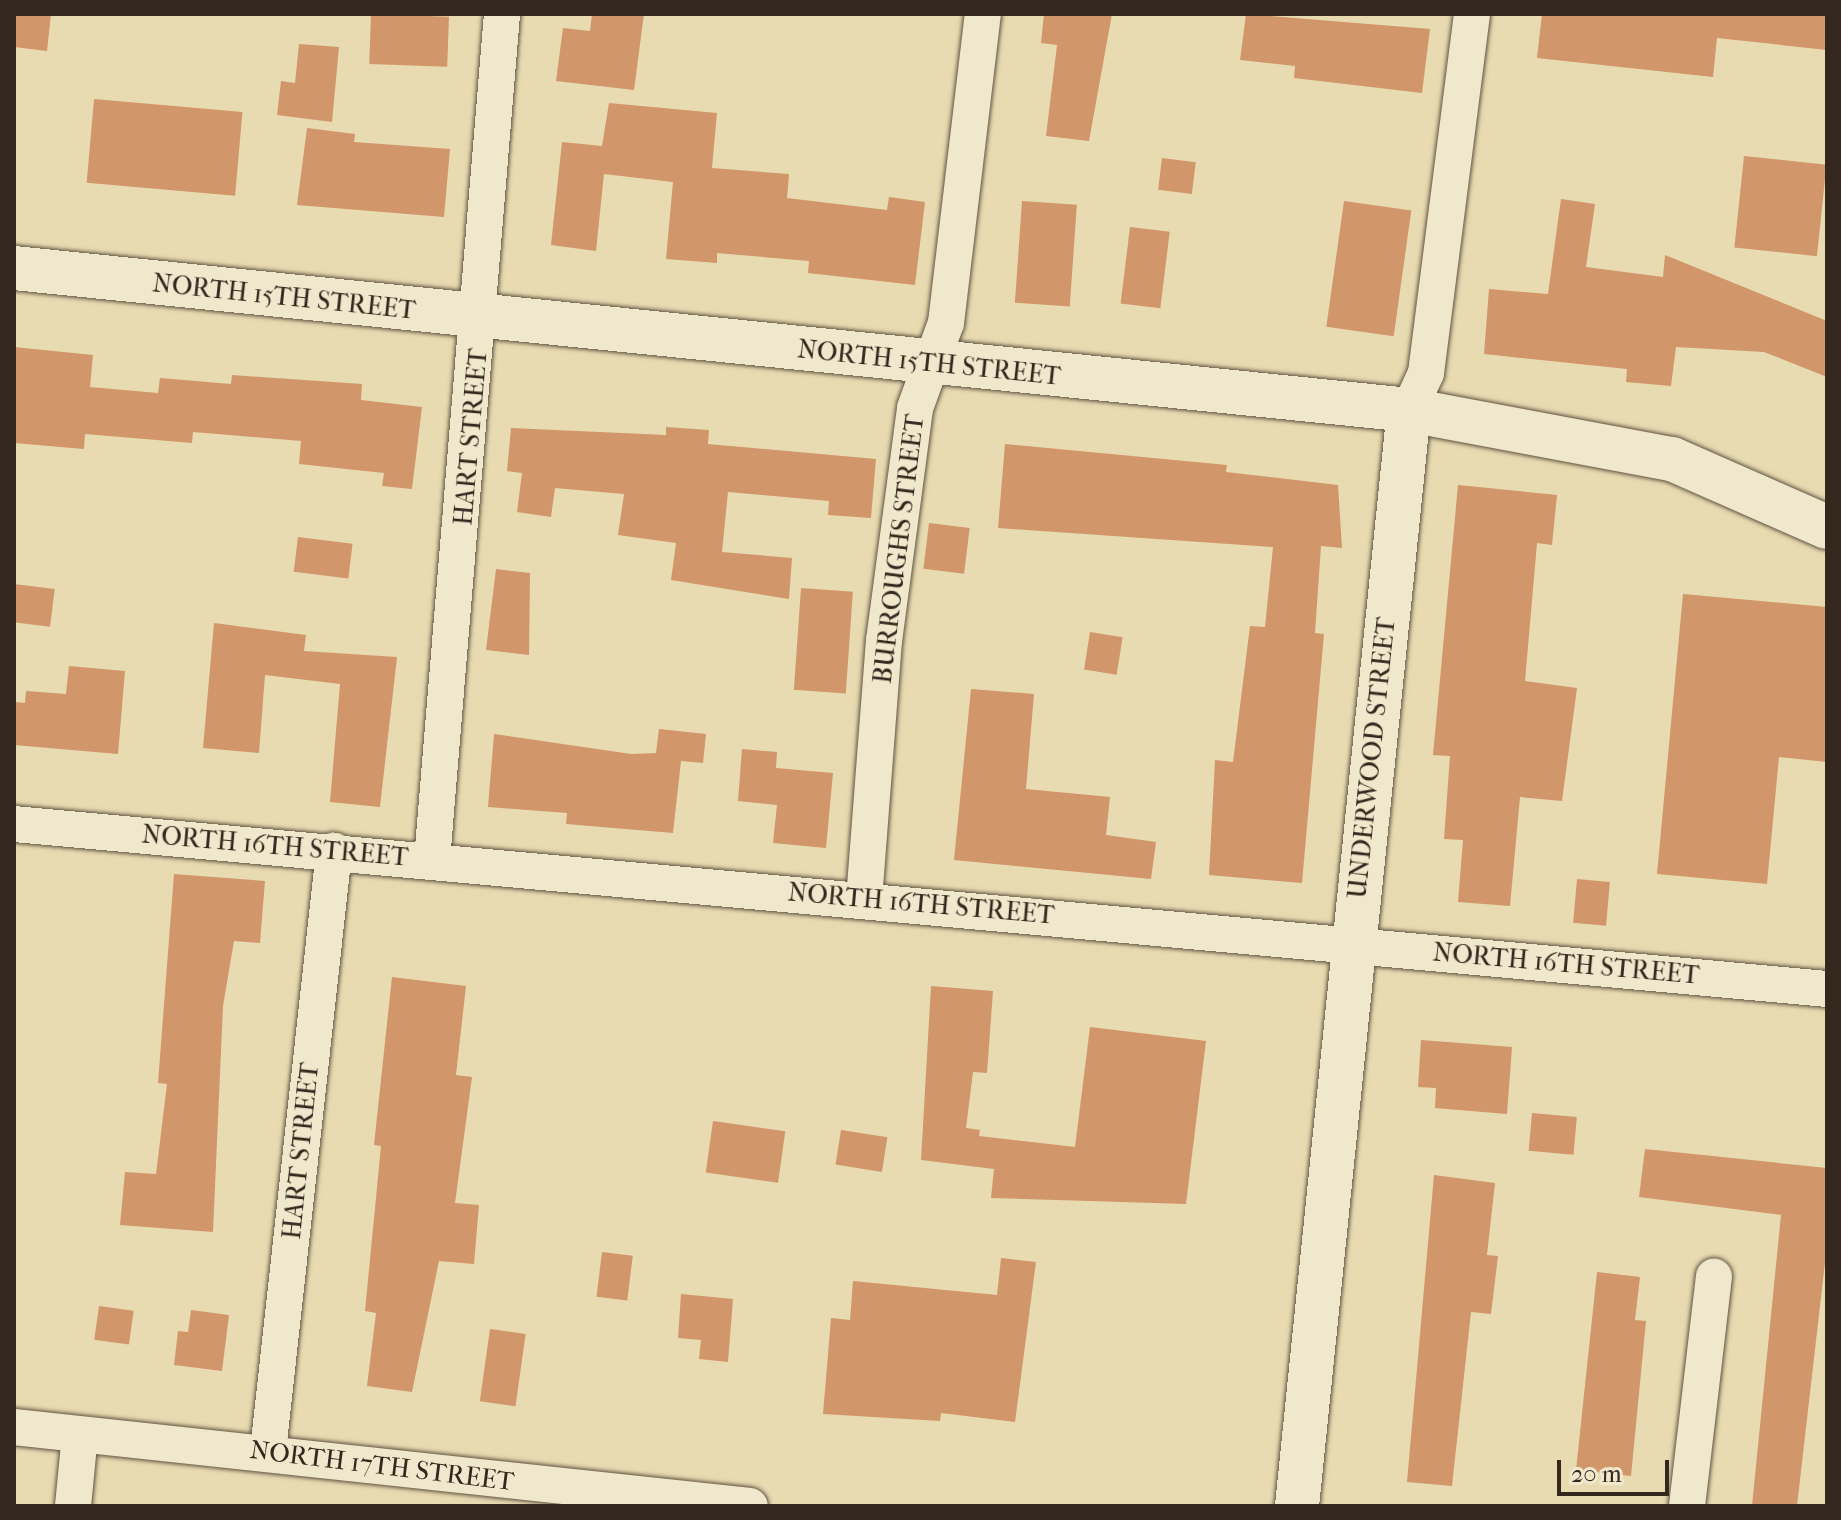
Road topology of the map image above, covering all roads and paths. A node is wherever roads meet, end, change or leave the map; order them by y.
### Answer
1 (502, 14) edge
2 (983, 14) edge
3 (1472, 14) edge
4 (14, 268) edge
5 (481, 318) junction
6 (935, 364) junction
7 (1409, 410) junction
8 (1827, 527) edge
9 (14, 824) edge
10 (334, 851) junction
11 (432, 860) junction
12 (864, 900) junction
13 (1353, 943) junction
14 (1827, 989) edge
15 (1714, 1277) dead end
16 (14, 1427) edge
17 (80, 1435) junction
18 (268, 1451) junction
19 (675, 1502) edge
20 (73, 1506) edge
21 (750, 1506) edge
22 (1297, 1506) edge
23 (1687, 1506) edge

1 - 5 street, HART STREET
2 - 6 street, BURROUGHS STREET
3 - 7 street, UNDERWOOD STREET
4 - 5 main road, NORTH 15TH STREET
5 - 6 main road, NORTH 15TH STREET
5 - 11 street, HART STREET
6 - 7 main road, NORTH 15TH STREET
6 - 12 street, BURROUGHS STREET
7 - 8 main road, NORTH 15TH STREET
7 - 13 main road, UNDERWOOD STREET
9 - 10 street, NORTH 16TH STREET
10 - 11 street, NORTH 16TH STREET
10 - 18 street, HART STREET
11 - 12 street, NORTH 16TH STREET
12 - 13 street, NORTH 16TH STREET
13 - 14 street, NORTH 16TH STREET
13 - 22 main road, UNDERWOOD STREET
15 - 23 street
16 - 17 street, NORTH 17TH STREET
17 - 18 street, NORTH 17TH STREET
17 - 20 street
18 - 19 street, NORTH 17TH STREET
19 - 21 street, NORTH 17TH STREET

